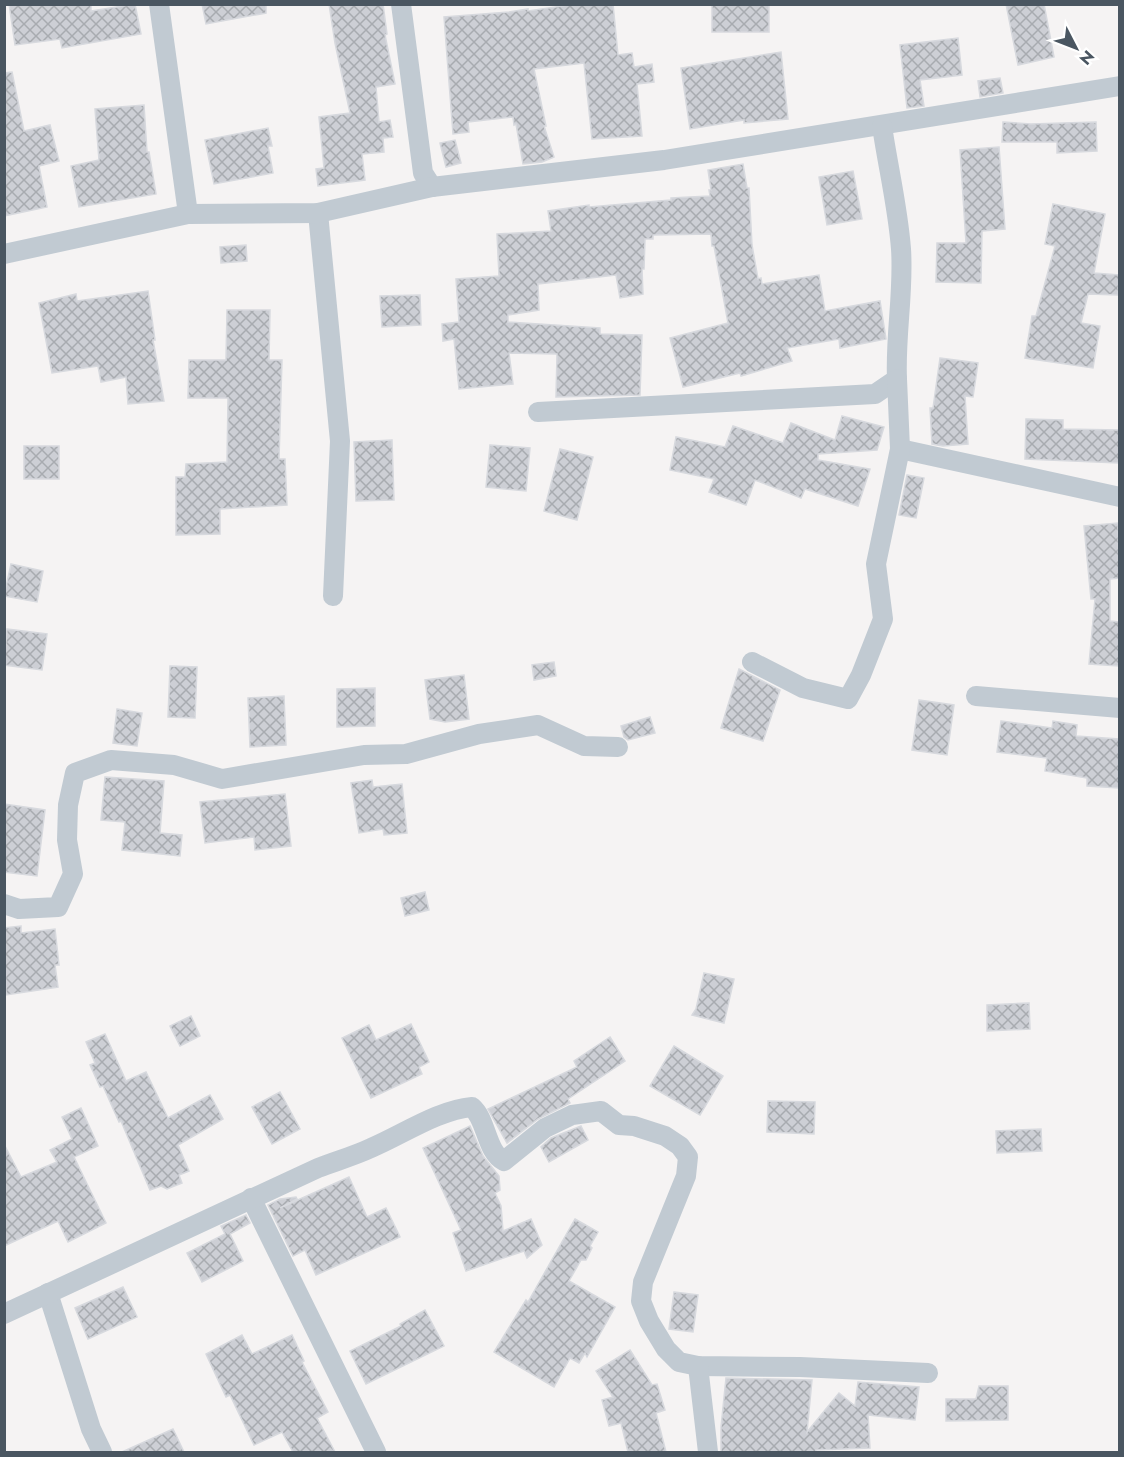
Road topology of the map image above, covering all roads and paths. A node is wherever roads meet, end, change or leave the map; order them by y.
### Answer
1 (159, 4) edge
2 (401, 4) edge
3 (1119, 86) edge
4 (882, 126) junction
5 (432, 187) junction
6 (318, 213) junction
7 (188, 214) junction
8 (4, 254) edge
9 (897, 379) junction
10 (538, 412) dead end
11 (900, 449) junction
12 (1119, 497) edge
13 (333, 596) dead end
14 (752, 662) dead end
15 (976, 696) dead end
16 (1119, 708) edge
17 (618, 747) dead end
18 (4, 904) edge
19 (251, 1198) junction
20 (48, 1293) junction
21 (4, 1314) edge
22 (698, 1366) junction
23 (928, 1373) dead end
24 (102, 1452) edge
25 (376, 1452) edge
26 (708, 1452) edge

1 - 7 street
2 - 5 street
3 - 4 street
4 - 5 street
4 - 9 street
5 - 6 street
6 - 7 street
6 - 13 street
7 - 8 street
9 - 10 street
9 - 11 street
11 - 12 street
11 - 14 street
15 - 16 street
17 - 18 street
19 - 20 street
19 - 22 street
19 - 25 street
20 - 21 street
20 - 24 street
22 - 23 street
22 - 26 street

